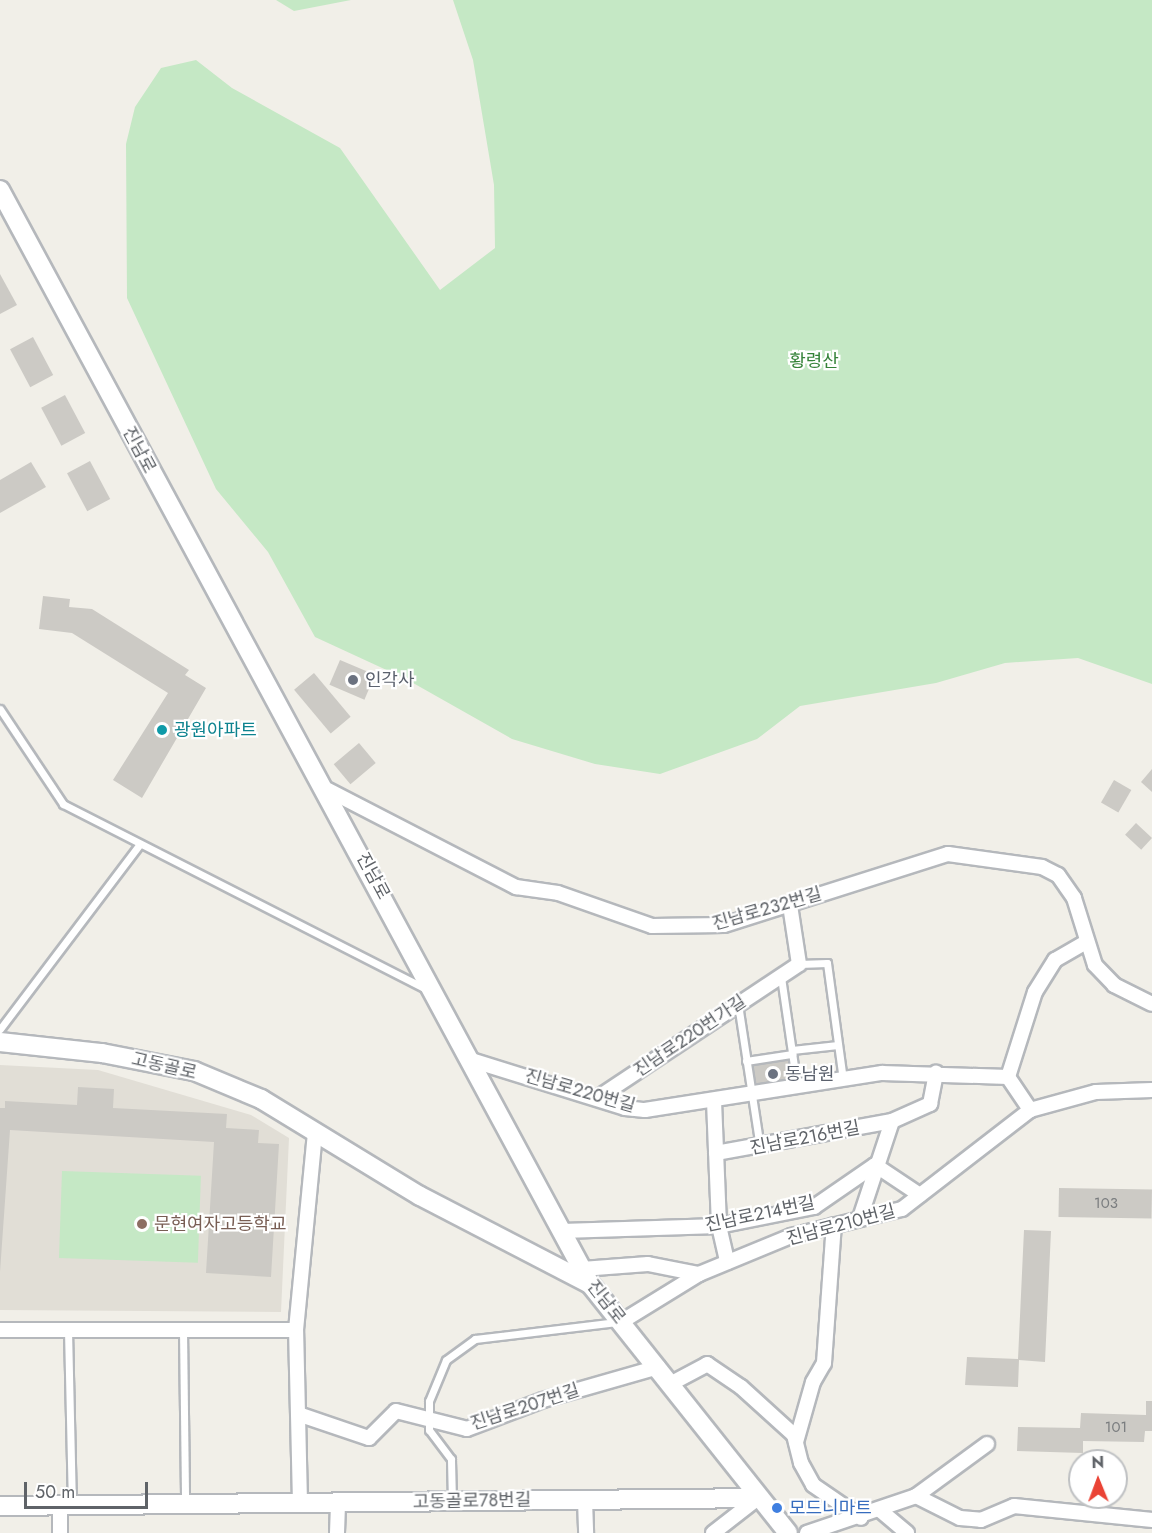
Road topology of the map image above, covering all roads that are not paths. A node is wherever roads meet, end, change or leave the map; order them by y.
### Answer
1 (0, 190) edge
2 (0, 709) edge
3 (328, 790) junction
4 (140, 844) junction
5 (790, 905) junction
6 (1085, 943) junction
7 (799, 964) junction
8 (780, 976) junction
9 (436, 993) junction
10 (738, 1004) junction
11 (1152, 1004) edge
12 (0, 1029) edge
13 (0, 1042) edge
14 (838, 1045) junction
15 (792, 1052) junction
16 (471, 1060) junction
17 (746, 1061) junction
18 (936, 1073) junction
19 (1008, 1077) junction
20 (843, 1080) junction
21 (798, 1087) junction
22 (1152, 1090) edge
23 (752, 1094) junction
24 (599, 1096) junction
25 (714, 1101) junction
26 (1030, 1110) junction
27 (892, 1121) junction
28 (315, 1134) junction
29 (760, 1148) junction
30 (716, 1153) junction
31 (875, 1165) junction
32 (920, 1195) junction
33 (860, 1218) junction
34 (834, 1225) junction
35 (719, 1226) junction
36 (562, 1231) junction
37 (727, 1262) junction
38 (699, 1274) junction
39 (586, 1277) junction
40 (621, 1322) junction
41 (0, 1330) edge
42 (68, 1330) junction
43 (183, 1330) junction
44 (296, 1330) junction
45 (658, 1367) junction
46 (672, 1383) junction
47 (298, 1414) junction
48 (429, 1417) junction
49 (796, 1442) junction
50 (987, 1444) dead end
51 (916, 1496) junction
52 (758, 1498) junction
53 (585, 1500) junction
54 (452, 1501) junction
55 (338, 1502) junction
56 (300, 1503) junction
57 (185, 1504) junction
58 (66, 1505) junction
59 (0, 1506) edge
60 (881, 1511) junction
61 (861, 1518) junction
62 (1152, 1520) edge
63 (60, 1533) edge
64 (337, 1533) edge
65 (586, 1533) edge
66 (713, 1533) edge
67 (788, 1533) edge
68 (807, 1533) edge
69 (908, 1533) edge

1 - 3 main road, 진남로
2 - 4 lane
3 - 5 street, 진남로232번길
3 - 9 main road, 진남로
4 - 9 lane
4 - 12 lane
5 - 6 street, 진남로232번길
5 - 7 street
6 - 11 street, 진남로232번길
6 - 19 street
7 - 8 street, 진남로220번가길
7 - 14 lane
8 - 10 street, 진남로220번가길
8 - 15 lane
9 - 16 main road, 진남로
10 - 17 lane
10 - 24 street, 진남로220번가길
13 - 28 main road, 고동골로
14 - 15 lane
14 - 20 lane
15 - 17 lane
15 - 21 lane
16 - 24 street, 진남로220번길
16 - 36 main road, 진남로
17 - 23 lane
18 - 19 street, 진남로220번길
18 - 20 street, 진남로220번길
18 - 27 street, 진남로216번길
19 - 26 street
20 - 21 street, 진남로220번길
21 - 23 street, 진남로220번길
22 - 26 street, 진남로210번길
23 - 25 street, 진남로220번길
23 - 29 lane
24 - 25 street, 진남로220번길
25 - 30 street
26 - 32 street, 진남로210번길
27 - 29 street, 진남로216번길
27 - 31 street
28 - 39 main road, 고동골로
28 - 44 street
29 - 30 street, 진남로216번길
30 - 35 street
31 - 32 street
31 - 33 street
31 - 35 street, 진남로214번길
32 - 33 street, 진남로210번길
33 - 34 street, 진남로210번길
34 - 37 street, 진남로210번길
34 - 49 street
35 - 36 street, 진남로214번길
35 - 37 street
36 - 39 main road, 진남로
37 - 38 street, 진남로210번길
38 - 39 street
38 - 40 street, 진남로210번길
39 - 40 main road, 진남로
40 - 45 main road, 진남로
40 - 48 lane
41 - 42 street
42 - 43 street
42 - 58 lane
43 - 44 street
43 - 57 lane
44 - 47 street
45 - 46 main road, 진남로
45 - 48 street, 진남로207번길
46 - 49 street
46 - 52 main road, 진남로
47 - 48 street, 진남로207번길
47 - 56 street
48 - 54 lane
49 - 61 street
50 - 51 street
51 - 60 street
51 - 62 street
52 - 53 main road, 고동골로78번길
52 - 66 street
52 - 67 main road, 진남로
53 - 54 main road, 고동골로78번길
53 - 65 street
54 - 55 main road, 고동골로78번길
55 - 56 main road, 고동골로78번길
55 - 64 street
56 - 57 main road, 고동골로78번길
57 - 58 main road, 고동골로78번길
58 - 59 main road, 고동골로78번길
58 - 63 street
60 - 61 street
60 - 69 street
61 - 68 street

